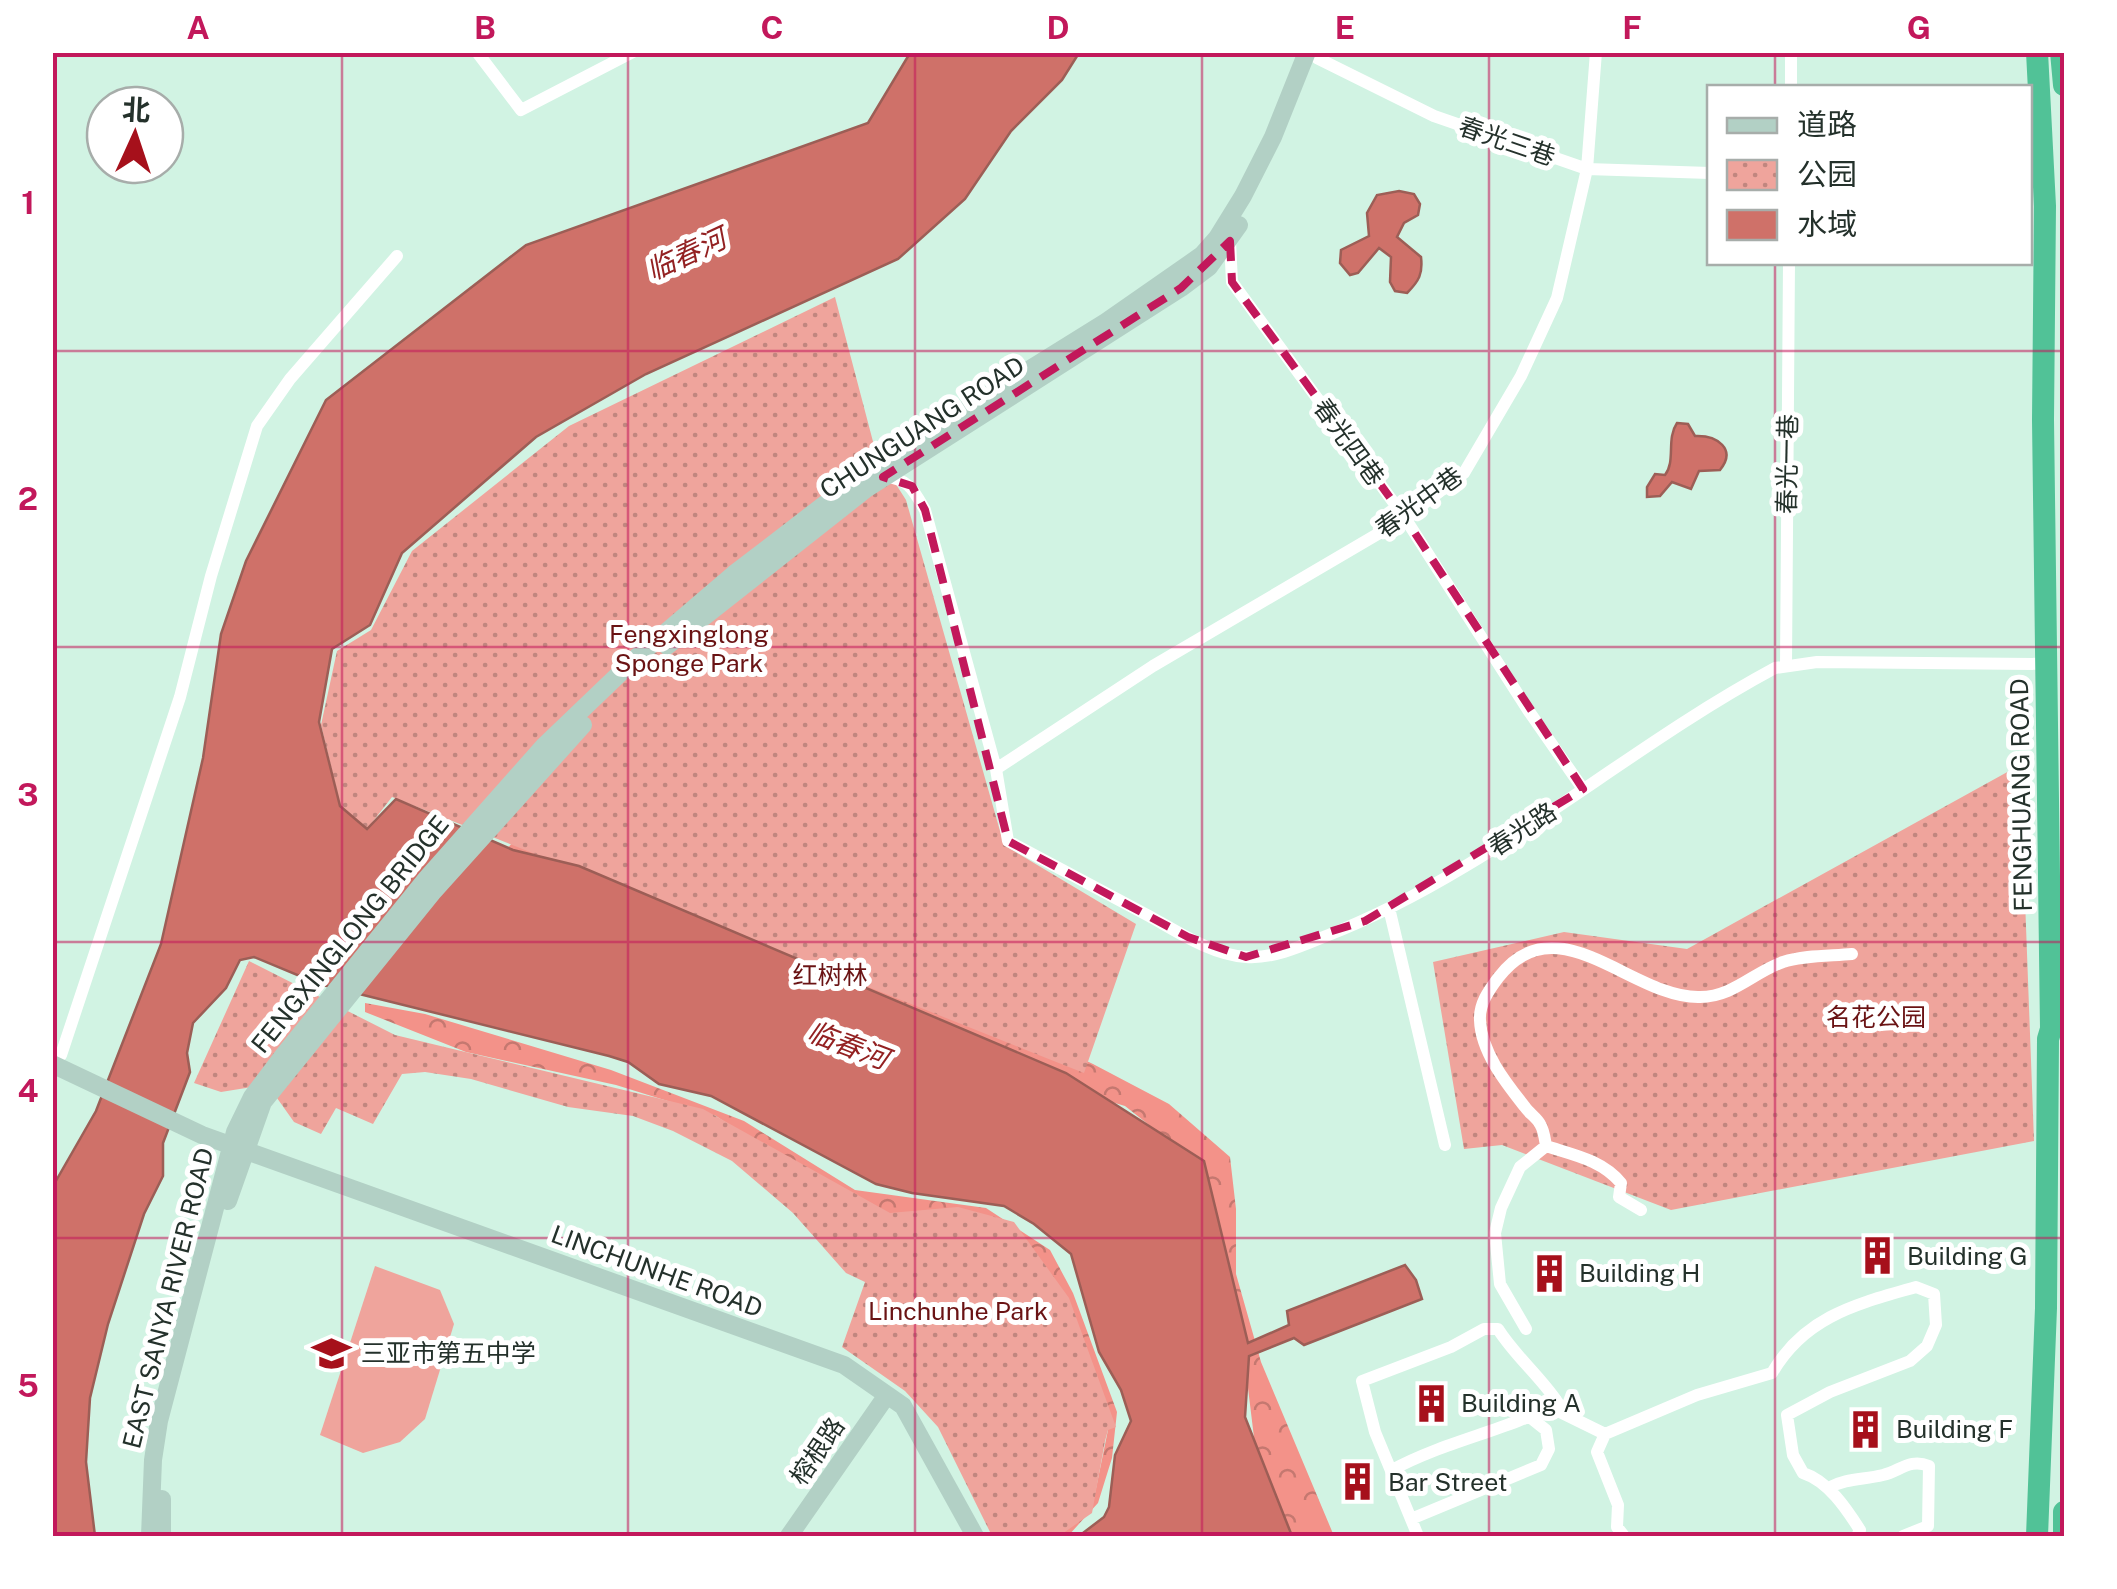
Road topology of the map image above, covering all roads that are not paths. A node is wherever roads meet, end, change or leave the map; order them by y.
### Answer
1 (476, 52) edge
2 (633, 52) edge
3 (1596, 52) edge
4 (1791, 52) edge
5 (2037, 52) edge
6 (2061, 52) edge
7 (1315, 54) edge
8 (1791, 85) edge
9 (2064, 85) edge
10 (1587, 170) junction
11 (1707, 173) edge
12 (1230, 241) junction
13 (396, 256) dead end
14 (1789, 265) edge
15 (883, 477) junction
16 (862, 483) junction
17 (1405, 518) junction
18 (2047, 664) junction
19 (1786, 666) junction
20 (996, 769) junction
21 (1583, 789) junction
22 (495, 810) joint
23 (1389, 908) junction
24 (1852, 954) dead end
25 (63, 1061) edge
26 (237, 1141) junction
27 (1445, 1145) dead end
28 (1546, 1146) junction
29 (1641, 1210) dead end
30 (2055, 1308) edge
31 (1526, 1329) dead end
32 (887, 1395) junction
33 (1550, 1407) junction
34 (1531, 1418) junction
35 (1605, 1434) junction
36 (1392, 1470) junction
37 (1828, 1488) junction
38 (2064, 1512) edge
39 (1411, 1519) junction
40 (150, 1536) edge
41 (162, 1536) edge
42 (789, 1536) edge
43 (976, 1536) edge
44 (1418, 1536) edge
45 (1624, 1536) edge
46 (1856, 1536) edge
47 (1903, 1536) edge
48 (2037, 1536) edge
49 (2064, 1536) edge

1 - 2 street
3 - 10 street, 春光中巷
4 - 8 street
5 - 18 highway, FENGHUANG ROAD
6 - 9 highway
7 - 10 street, 春光三巷
7 - 12 main road, CHUNGUANG ROAD
7 - 16 main road, CHUNGUANG ROAD
10 - 11 street, 春光三巷
10 - 17 street, 春光中巷
12 - 15 main road, CHUNGUANG ROAD
12 - 17 street, 春光四巷
13 - 25 street
14 - 19 street, 春光一巷
15 - 16 main road, CHUNGUANG ROAD
15 - 20 street
16 - 22 main road, CHUNGUANG ROAD
17 - 20 street, 春光中巷
17 - 21 street, 春光四巷
18 - 19 street, 春光路
18 - 30 highway, FENGHUANG ROAD
19 - 21 street, 春光路
20 - 23 street, 春光路
21 - 23 street, 春光路
22 - 26 main road, FENGXINGLONG BRIDGE
23 - 27 street
24 - 28 street
25 - 26 main road, LINCHUNHE ROAD
26 - 32 main road, LINCHUNHE ROAD
26 - 40 main road, EAST SANYA RIVER ROAD
26 - 41 main road, EAST SANYA RIVER ROAD
28 - 29 street
28 - 31 street
30 - 48 highway, FENGHUANG ROAD
32 - 42 main road, 榕根路
32 - 43 main road, LINCHUNHE ROAD
33 - 34 street
33 - 35 street
33 - 36 street
34 - 36 street
34 - 39 street
35 - 37 street
35 - 45 street
36 - 39 street
37 - 46 street
37 - 47 street
38 - 49 highway
39 - 44 street

